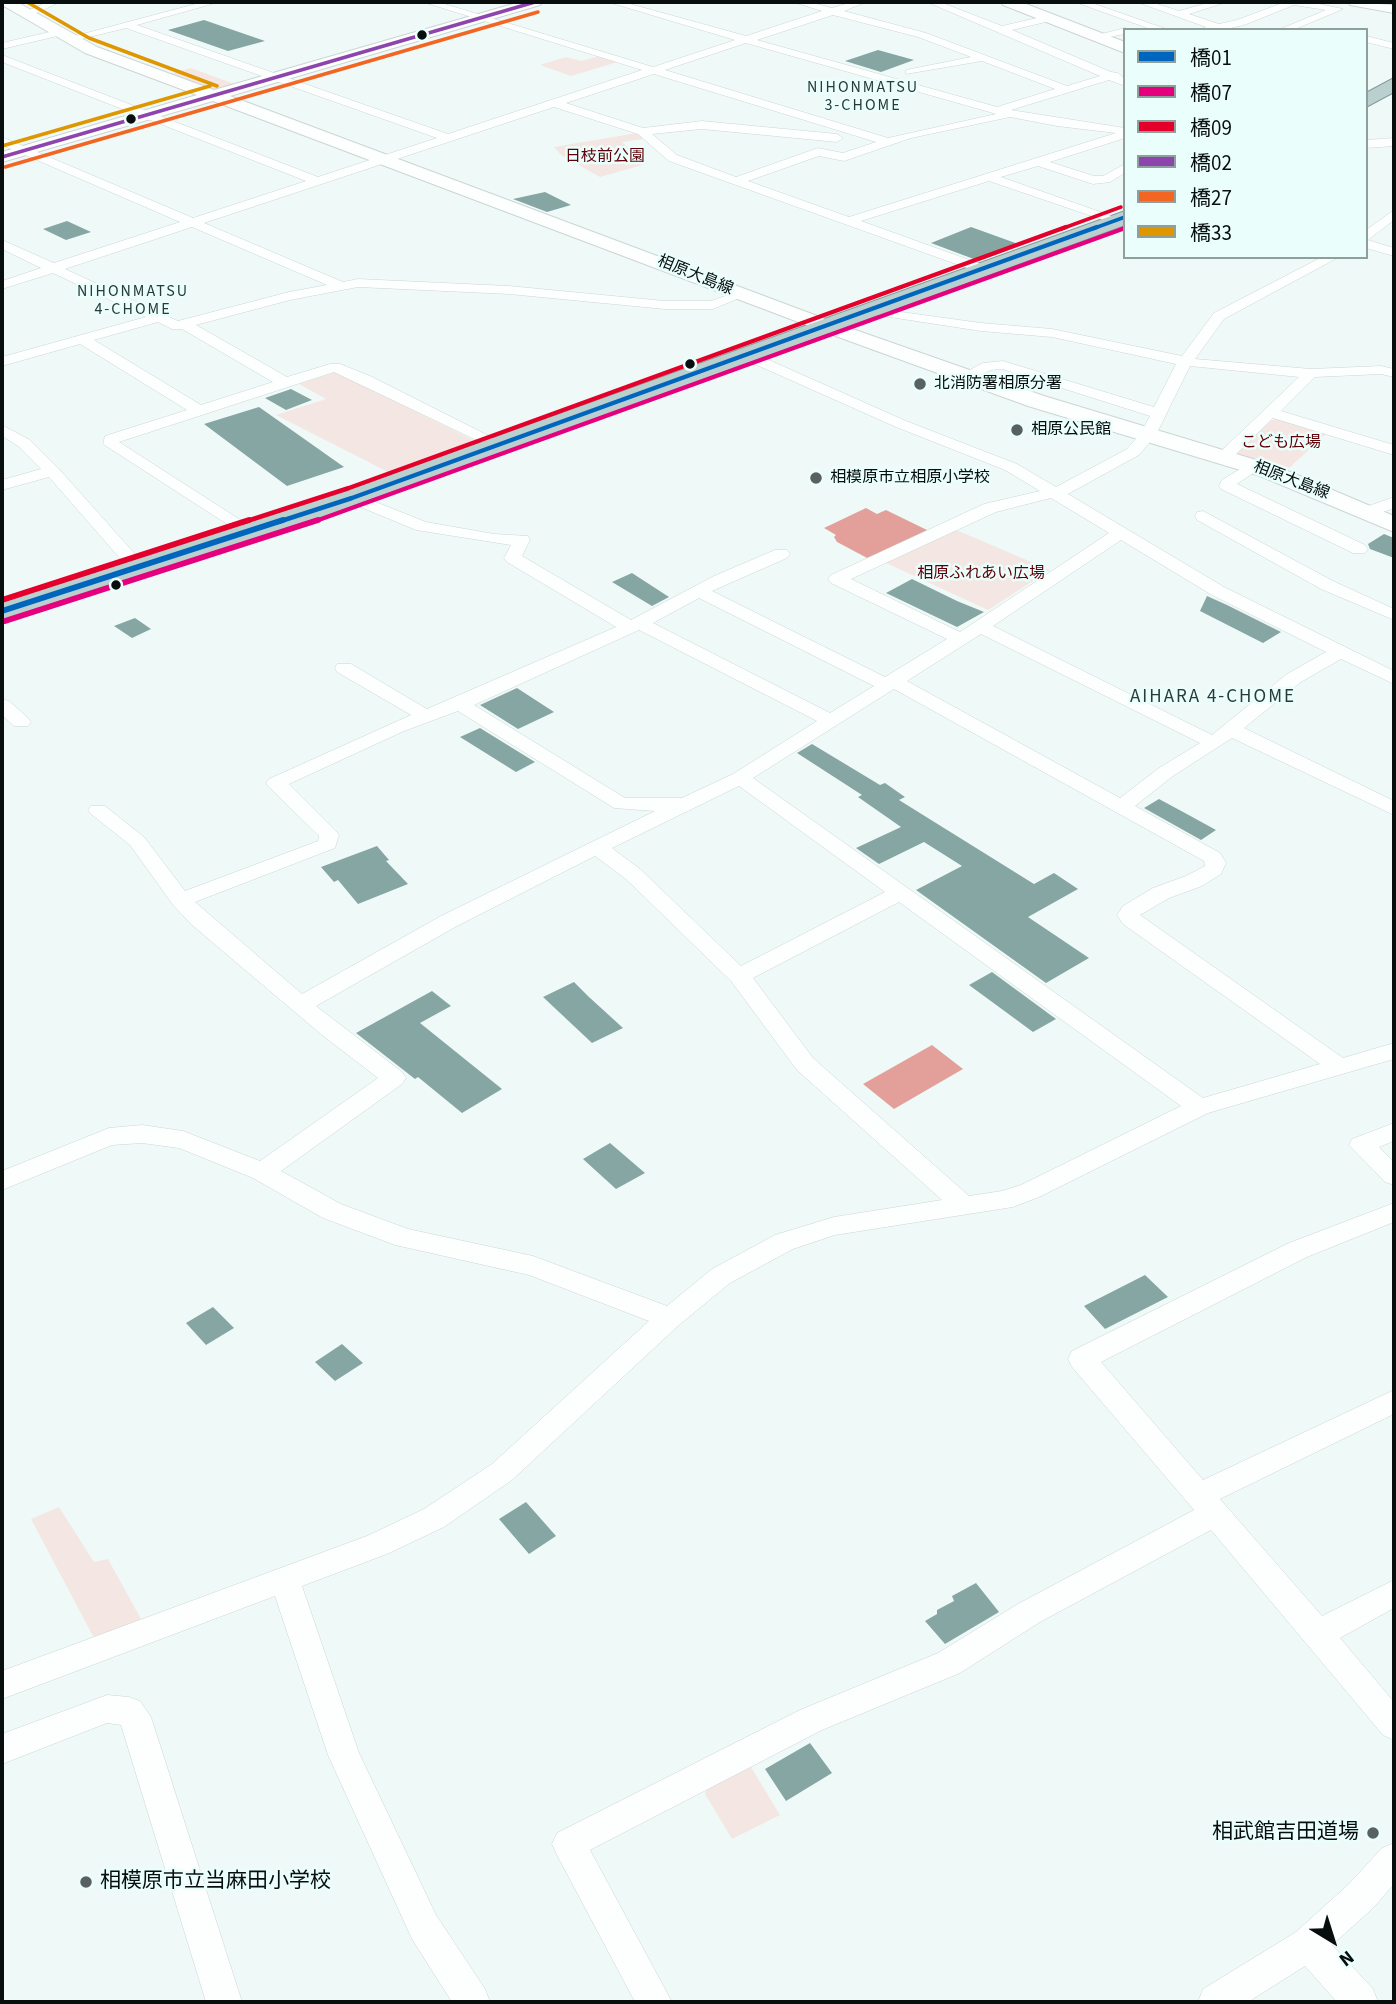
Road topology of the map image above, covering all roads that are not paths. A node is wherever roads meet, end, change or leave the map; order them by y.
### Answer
1 (7, 2) edge
2 (55, 2) edge
3 (214, 2) edge
4 (428, 2) edge
5 (535, 2) edge
6 (613, 2) edge
7 (798, 2) edge
8 (859, 2) edge
9 (932, 2) edge
10 (1007, 2) edge
11 (1080, 2) edge
12 (1142, 2) edge
13 (1214, 2) edge
14 (1270, 2) edge
15 (1355, 2) edge
16 (1290, 3) edge
17 (1394, 9) edge
18 (833, 11) junction
19 (1182, 13) junction
20 (26, 14) junction
21 (481, 18) junction
22 (1050, 18) junction
23 (1245, 21) junction
24 (128, 25) junction
25 (1298, 25) junction
26 (1159, 27) edge
27 (1217, 27) junction
28 (1213, 28) edge
29 (1289, 28) edge
30 (1002, 29) junction
31 (1123, 31) edge
32 (922, 35) junction
33 (64, 36) junction
34 (976, 36) dead end
35 (1099, 36) junction
36 (964, 39) dead end
37 (746, 40) junction
38 (1368, 40) edge
39 (2, 46) edge
40 (1394, 46) edge
41 (1123, 47) edge
42 (2, 58) edge
43 (984, 58) junction
44 (653, 70) junction
45 (910, 72) dead end
46 (1123, 73) edge
47 (276, 77) junction
48 (1109, 77) junction
49 (1123, 82) edge
50 (1394, 84) edge
51 (1067, 90) junction
52 (213, 96) junction
53 (1368, 100) edge
54 (554, 103) junction
55 (997, 111) junction
56 (147, 115) junction
57 (1015, 115) junction
58 (642, 132) junction
59 (1123, 132) edge
60 (1123, 134) edge
61 (448, 138) junction
62 (2, 141) edge
63 (886, 141) junction
64 (1394, 142) edge
65 (1368, 144) edge
66 (870, 146) junction
67 (24, 150) junction
68 (1072, 151) junction
69 (2, 157) edge
70 (384, 159) junction
71 (1098, 160) dead end
72 (1039, 162) junction
73 (1120, 168) edge
74 (989, 177) junction
75 (317, 181) junction
76 (735, 181) junction
77 (1394, 214) edge
78 (1121, 218) edge
79 (846, 222) junction
80 (191, 223) junction
81 (1368, 235) edge
82 (2, 244) edge
83 (1368, 245) edge
84 (1394, 253) edge
85 (1329, 259) edge
86 (53, 268) junction
87 (981, 269) junction
88 (2, 285) edge
89 (341, 286) junction
90 (742, 294) junction
91 (870, 310) junction
92 (157, 318) junction
93 (186, 325) junction
94 (825, 326) junction
95 (81, 339) junction
96 (746, 355) junction
97 (2, 362) edge
98 (1184, 363) junction
99 (1311, 373) junction
100 (1394, 373) edge
101 (967, 377) junction
102 (286, 383) junction
103 (198, 410) junction
104 (1160, 414) junction
105 (1272, 414) junction
106 (2, 430) edge
107 (1148, 435) junction
108 (497, 444) junction
109 (1394, 450) edge
110 (1224, 457) junction
111 (1253, 466) junction
112 (52, 471) junction
113 (2, 485) edge
114 (1054, 492) junction
115 (352, 498) junction
116 (1394, 502) edge
117 (1368, 512) junction
118 (1203, 516) dead end
119 (1394, 525) edge
120 (247, 532) junction
121 (1120, 533) junction
122 (1359, 548) dead end
123 (781, 554) dead end
124 (137, 567) junction
125 (698, 591) junction
126 (2, 611) edge
127 (1394, 615) edge
128 (634, 625) junction
129 (978, 626) junction
130 (959, 638) junction
131 (1341, 651) junction
132 (344, 668) dead end
133 (1394, 678) edge
134 (889, 682) junction
135 (460, 704) junction
136 (2, 705) edge
137 (425, 716) junction
138 (828, 720) junction
139 (21, 722) dead end
140 (1232, 730) junction
141 (1214, 743) junction
142 (740, 778) junction
143 (708, 792) junction
144 (1121, 807) junction
145 (1394, 809) edge
146 (98, 810) dead end
147 (596, 846) junction
148 (902, 892) junction
149 (181, 900) junction
150 (739, 976) junction
151 (301, 1005) junction
152 (1394, 1051) edge
153 (1339, 1066) junction
154 (1199, 1107) junction
155 (1394, 1130) edge
156 (262, 1172) junction
157 (1394, 1176) edge
158 (2, 1181) edge
159 (963, 1205) junction
160 (1394, 1212) edge
161 (670, 1318) junction
162 (1394, 1401) edge
163 (1206, 1504) junction
164 (284, 1580) junction
165 (1394, 1593) edge
166 (1318, 1634) junction
167 (2, 1685) edge
168 (1394, 1724) edge
169 (2, 1749) edge
170 (1394, 1859) edge
171 (1308, 1944) junction
172 (224, 2002) edge
173 (472, 2002) edge
174 (654, 2002) edge
175 (1216, 2002) edge
176 (1360, 2002) edge

1 - 20 street, 相原大島線
2 - 20 street
3 - 24 street
4 - 21 street
5 - 21 street
6 - 37 street
7 - 18 street
8 - 18 street
9 - 30 street
10 - 22 street
11 - 26 street
12 - 19 street
13 - 19 street
14 - 16 street
15 - 17 street
16 - 23 street
16 - 25 street
18 - 32 street
18 - 37 street
19 - 27 street
20 - 33 street, 相原大島線
21 - 44 street
21 - 47 street
22 - 30 street
22 - 35 street
23 - 25 street
23 - 27 street
24 - 33 street
24 - 47 street
25 - 29 street
27 - 28 street
30 - 34 street
30 - 48 street
31 - 35 street
32 - 36 street
32 - 43 street
33 - 39 street
33 - 52 street, 相原大島線
35 - 41 street
37 - 44 street
37 - 55 street
38 - 40 street
42 - 56 street
43 - 45 street
43 - 51 street
44 - 54 street
44 - 63 street
46 - 48 street
47 - 52 street
47 - 61 street
48 - 49 street
48 - 51 street
50 - 53 highway
51 - 55 street
52 - 56 street
52 - 70 street, 相原大島線
54 - 58 street
54 - 61 street
55 - 57 street
56 - 67 street
56 - 75 street
57 - 59 street
57 - 63 street
58 - 66 street
58 - 76 street
60 - 68 street
61 - 70 street
62 - 67 street
63 - 66 street
64 - 65 street
66 - 76 street
67 - 69 street
67 - 80 street
68 - 71 street
68 - 72 street
70 - 75 street
70 - 90 street, 相原大島線
72 - 73 street
72 - 74 street
74 - 78 street
74 - 79 street
75 - 80 street
76 - 79 street
77 - 81 street
78 - 87 highway
79 - 87 street
80 - 86 street
80 - 89 street
82 - 86 street
83 - 84 street
85 - 98 street
86 - 88 street
86 - 92 street
87 - 91 highway
89 - 90 street
89 - 93 street
90 - 94 street, 相原大島線
91 - 94 highway
91 - 98 street
92 - 93 street
92 - 95 street
93 - 102 street
94 - 96 highway
94 - 101 street, 相原大島線
95 - 97 street
95 - 103 street
96 - 108 highway
96 - 114 street
98 - 99 street
98 - 104 street
99 - 100 street
99 - 105 street
101 - 104 street
101 - 107 street, 相原大島線
102 - 103 street
102 - 108 street
103 - 120 street
104 - 107 street
105 - 109 street
105 - 110 street
106 - 112 street
107 - 110 street, 相原大島線
107 - 114 street
108 - 115 highway
110 - 111 street, 相原大島線
111 - 117 street, 相原大島線
111 - 122 street
112 - 113 street
112 - 124 street
114 - 121 street
114 - 130 street
115 - 120 highway
115 - 128 street
116 - 117 street
117 - 119 street, 相原大島線
118 - 127 street
120 - 124 highway
121 - 129 street
121 - 131 street
123 - 125 street
124 - 126 highway
125 - 128 street
125 - 134 street
128 - 135 street
128 - 138 street
129 - 130 street
129 - 141 street
130 - 134 street
131 - 133 street
131 - 140 street
132 - 137 street
134 - 138 street
134 - 144 street
135 - 137 street
135 - 143 street
136 - 139 street
137 - 149 street
138 - 142 street
140 - 141 street
140 - 145 street
141 - 144 street
142 - 143 street
142 - 148 street
143 - 147 street
144 - 153 street
146 - 149 street
147 - 150 street
147 - 151 street
148 - 150 street
148 - 154 street
149 - 151 street
150 - 159 street
151 - 156 street
152 - 153 street
153 - 154 street
154 - 159 street
155 - 157 street
156 - 158 street
156 - 161 street
159 - 161 street
160 - 163 street
161 - 164 street
162 - 163 street
163 - 166 street
163 - 174 street
164 - 167 street
164 - 173 street
165 - 166 street
166 - 168 street
169 - 172 street
170 - 171 street
171 - 175 street
171 - 176 street

